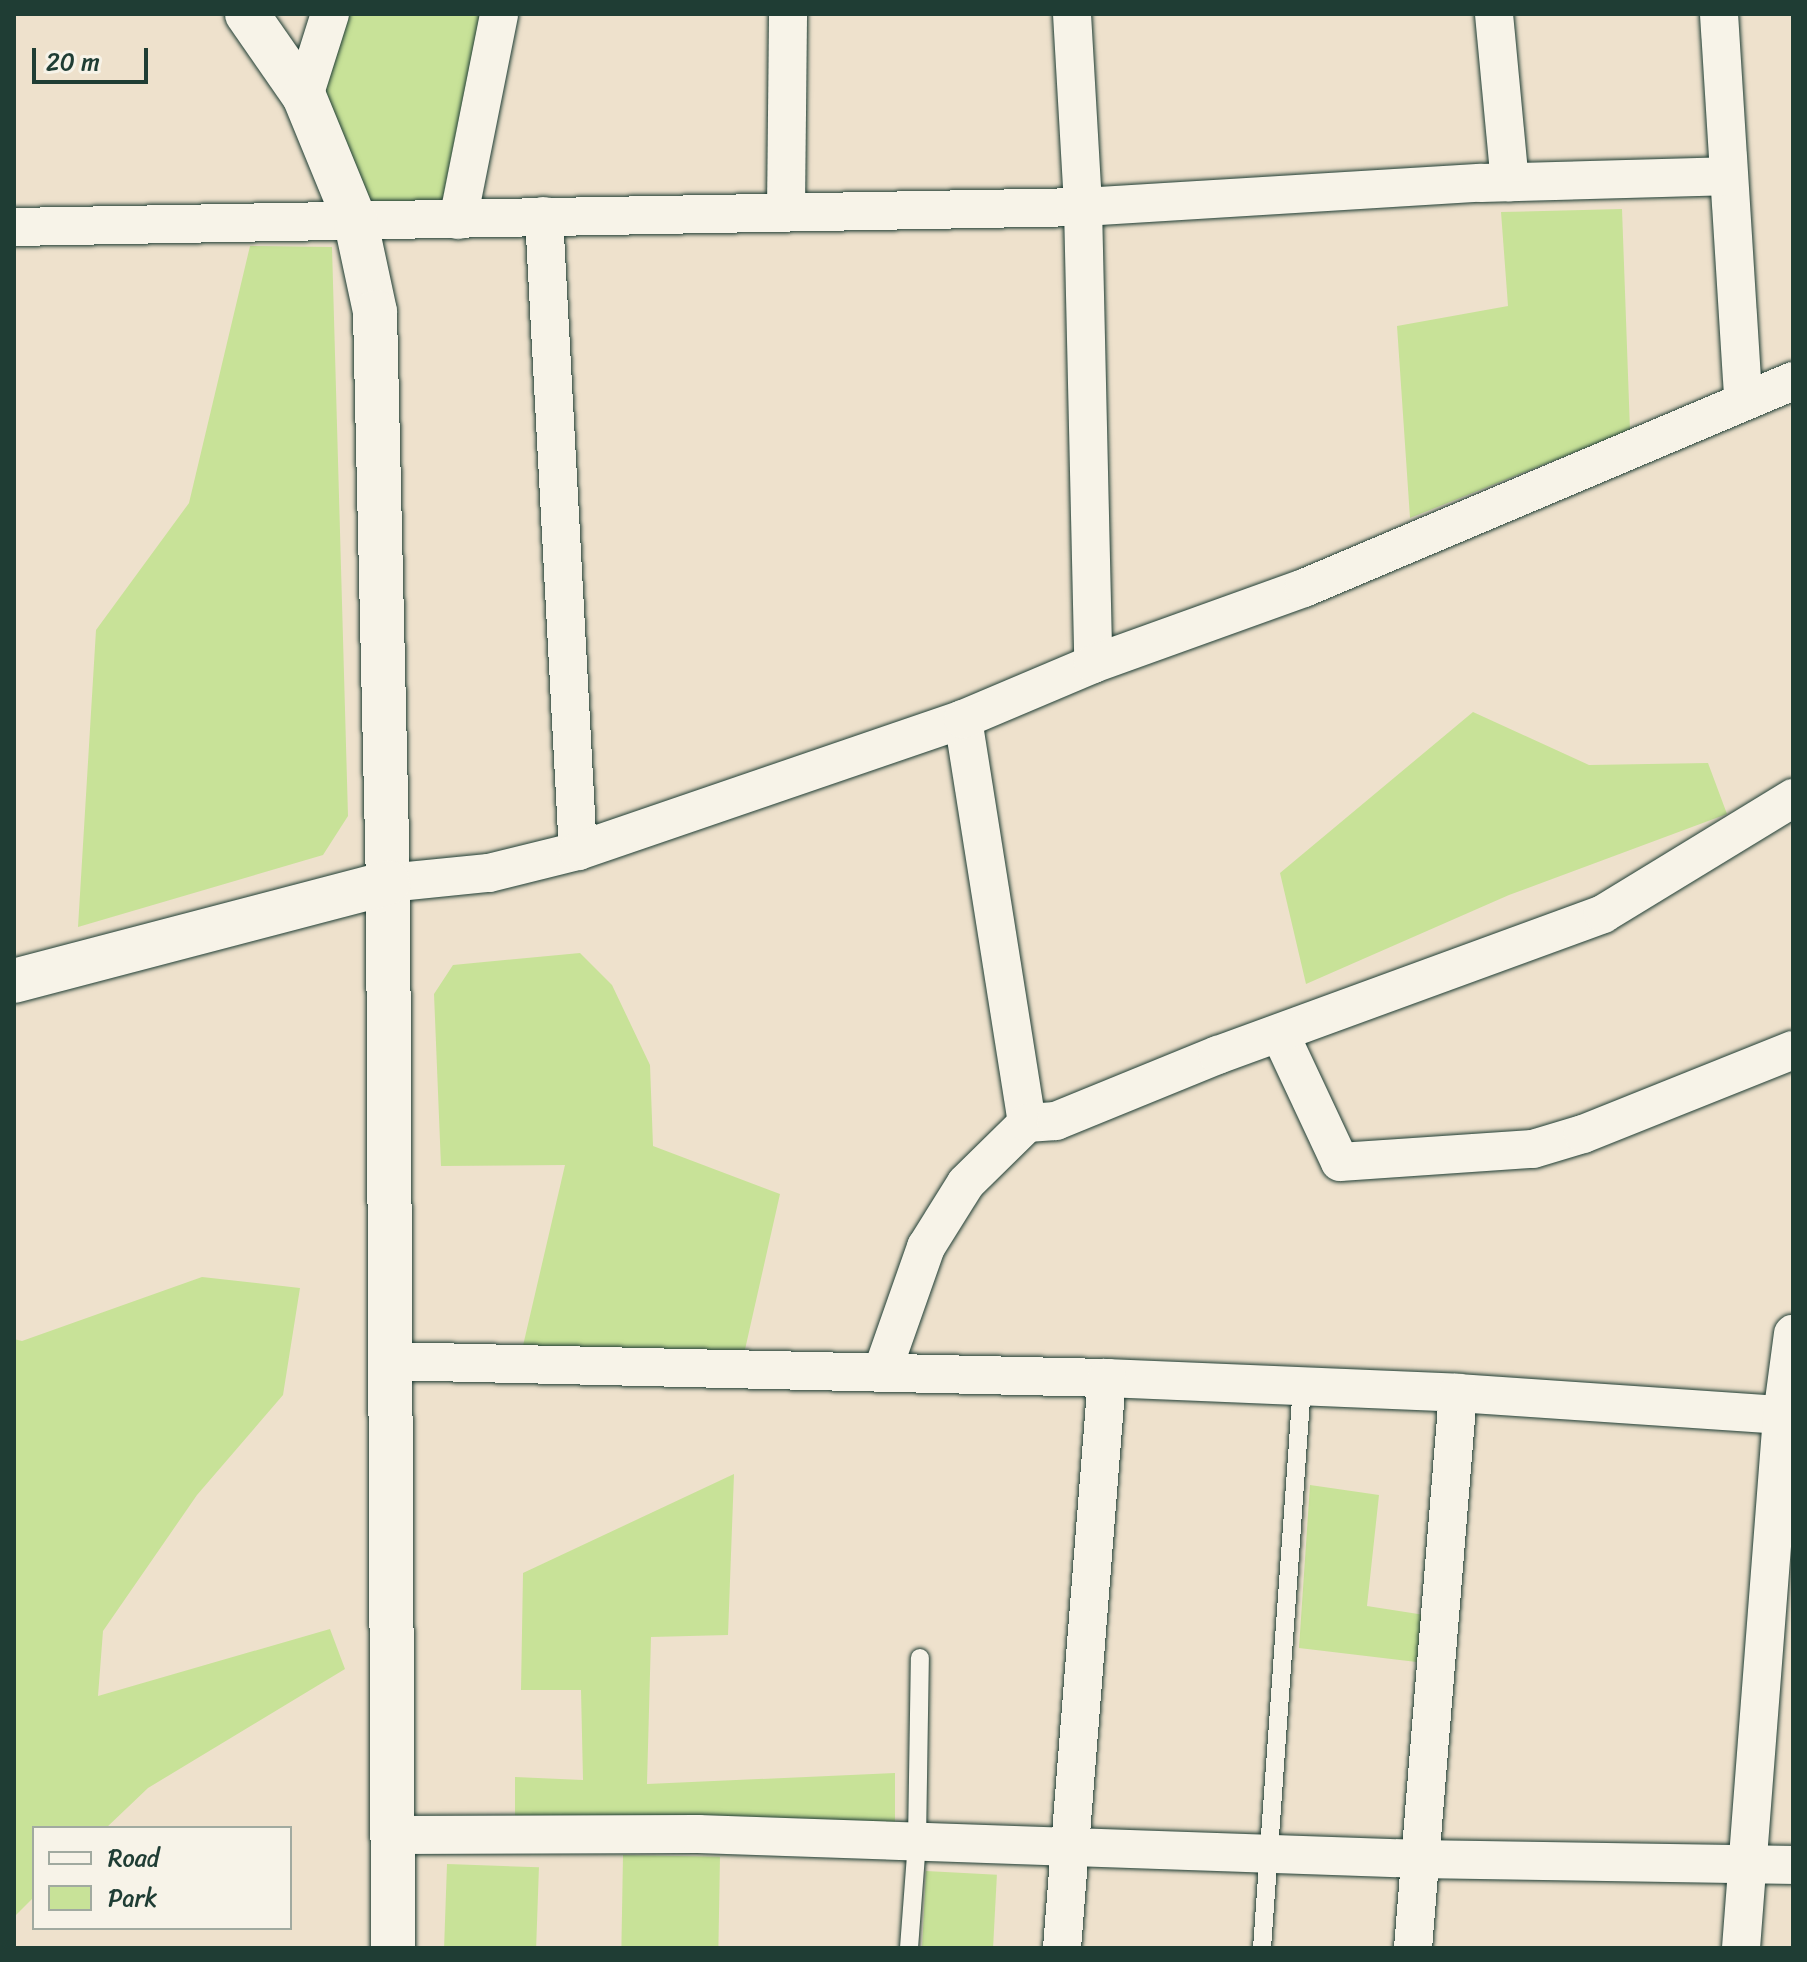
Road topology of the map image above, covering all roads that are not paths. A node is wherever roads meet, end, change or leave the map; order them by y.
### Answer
1 (247, 14) edge
2 (330, 14) edge
3 (499, 14) edge
4 (788, 14) edge
5 (1072, 14) edge
6 (1494, 14) edge
7 (1719, 14) edge
8 (304, 96) junction
9 (1725, 176) junction
10 (1510, 182) junction
11 (1083, 207) junction
12 (786, 209) junction
13 (544, 216) junction
14 (458, 220) junction
15 (356, 223) junction
16 (14, 227) edge
17 (1793, 381) edge
18 (1743, 400) junction
19 (1093, 664) junction
20 (963, 719) junction
21 (1793, 798) edge
22 (578, 851) junction
23 (388, 883) junction
24 (14, 981) edge
25 (1280, 1034) junction
26 (1793, 1050) edge
27 (1027, 1123) junction
28 (1793, 1334) edge
29 (390, 1361) junction
30 (882, 1372) junction
31 (1107, 1378) junction
32 (1302, 1386) junction
33 (1458, 1393) junction
34 (1788, 1416) edge
35 (920, 1658) dead end
36 (395, 1835) junction
37 (917, 1841) junction
38 (1067, 1847) junction
39 (1269, 1854) junction
40 (1420, 1859) junction
41 (1746, 1864) junction
42 (1793, 1865) edge
43 (393, 1948) edge
44 (909, 1948) edge
45 (1062, 1948) edge
46 (1262, 1948) edge
47 (1413, 1948) edge
48 (1741, 1948) edge

1 - 8 street
2 - 8 street
3 - 14 street
4 - 12 street
5 - 11 street
6 - 10 street
7 - 9 street
8 - 15 street
9 - 10 street
9 - 18 street
10 - 11 street
11 - 12 street
11 - 19 street
12 - 13 street
13 - 14 street
13 - 22 street
14 - 15 street
15 - 16 street
15 - 23 street
17 - 18 street
18 - 19 street
19 - 20 street
20 - 22 street
20 - 27 street
21 - 25 street
22 - 23 street
23 - 24 street
23 - 29 street
25 - 26 street
25 - 27 street
27 - 30 street
28 - 34 street
29 - 30 street
29 - 36 street
30 - 31 street
31 - 32 street
31 - 38 street
32 - 33 street
32 - 39 lane
33 - 34 street
33 - 40 street
34 - 41 street
35 - 37 lane
36 - 37 street
36 - 43 street
37 - 38 street
37 - 44 lane
38 - 39 street
38 - 45 street
39 - 40 street
39 - 46 lane
40 - 41 street
40 - 47 street
41 - 42 street
41 - 48 street

